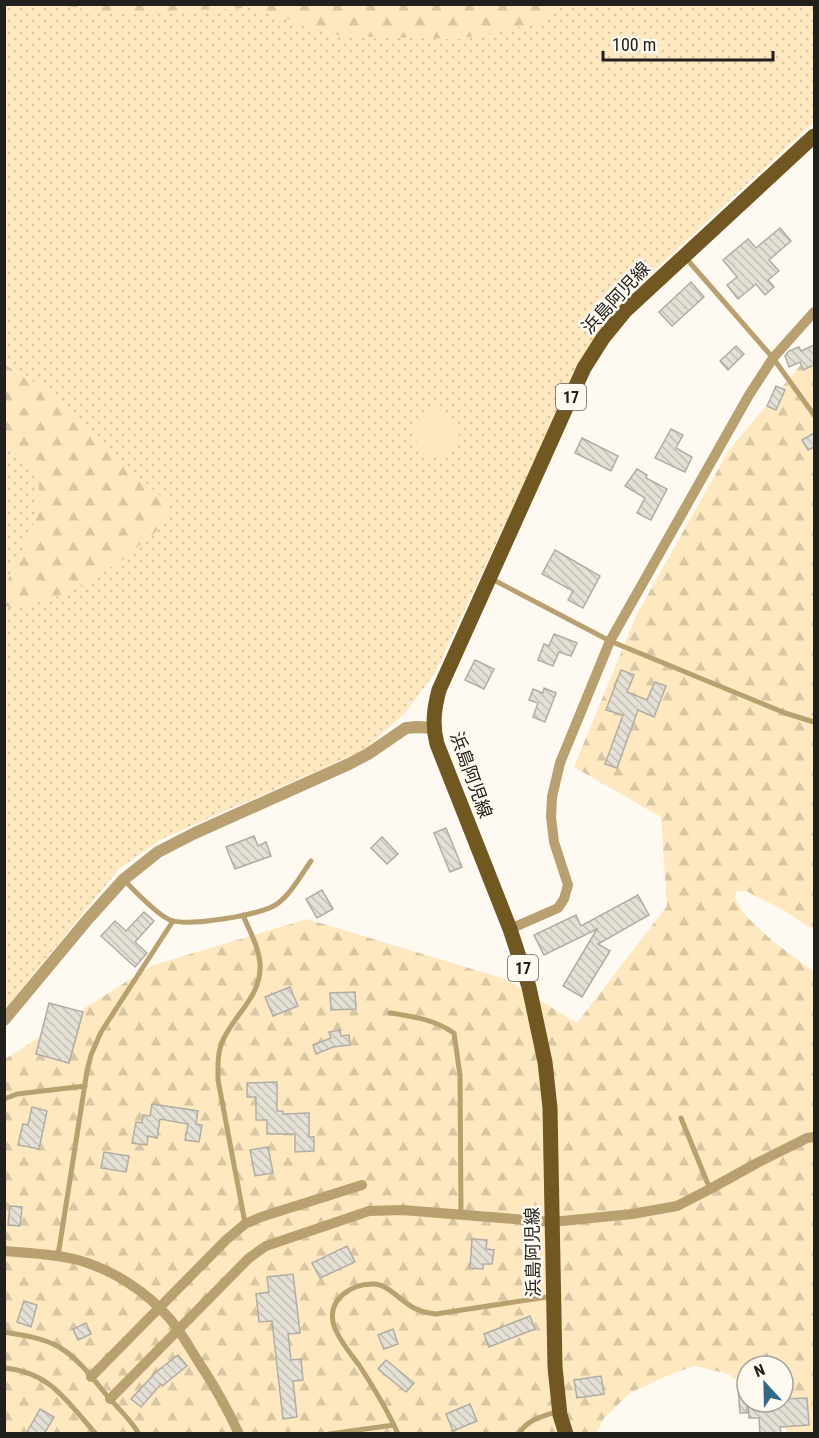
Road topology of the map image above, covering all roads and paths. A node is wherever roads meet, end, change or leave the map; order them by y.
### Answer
1 (814, 136) edge
2 (684, 256) junction
3 (814, 312) edge
4 (773, 358) junction
5 (814, 415) edge
6 (490, 577) junction
7 (610, 641) junction
8 (814, 722) edge
9 (434, 728) junction
10 (311, 861) dead end
11 (123, 880) junction
12 (243, 915) junction
13 (173, 921) junction
14 (510, 929) junction
15 (390, 1013) dead end
16 (4, 1020) edge
17 (85, 1086) junction
18 (4, 1099) edge
19 (681, 1118) dead end
20 (814, 1137) edge
21 (362, 1185) dead end
22 (710, 1189) junction
23 (461, 1214) junction
24 (552, 1222) junction
25 (245, 1224) junction
26 (4, 1251) edge
27 (58, 1257) junction
28 (553, 1296) junction
29 (159, 1308) junction
30 (178, 1329) junction
31 (4, 1332) edge
32 (4, 1368) edge
33 (91, 1377) junction
34 (110, 1399) junction
35 (560, 1411) junction
36 (394, 1425) junction
37 (96, 1434) edge
38 (139, 1434) edge
39 (239, 1434) edge
40 (329, 1434) edge
41 (398, 1434) edge
42 (519, 1434) edge
43 (566, 1434) edge

1 - 2 main road, 浜島阿児線 / 17
2 - 4 lane
2 - 6 main road, 浜島阿児線 / 17
3 - 4 street
4 - 5 lane
4 - 7 street
6 - 7 lane
6 - 9 main road, 浜島阿児線 / 17
7 - 8 lane
7 - 14 street
9 - 11 street
9 - 14 main road, 浜島阿児線 / 17
10 - 12 lane
11 - 13 lane
11 - 16 street
12 - 13 lane
12 - 25 lane
13 - 17 lane
14 - 24 main road, 浜島阿児線 / 17
15 - 23 lane
17 - 18 lane
17 - 27 lane
19 - 22 lane
20 - 22 street
21 - 25 street
22 - 24 street
23 - 24 street
23 - 30 street
24 - 28 main road, 浜島阿児線 / 17
25 - 29 street
26 - 27 street
27 - 29 street
28 - 35 main road, 浜島阿児線 / 17
28 - 36 lane
29 - 30 street
29 - 33 street
30 - 34 street
30 - 39 street
31 - 33 lane
32 - 37 lane
33 - 34 lane
34 - 38 lane
35 - 42 lane
35 - 43 main road, 浜島阿児線 / 17
36 - 40 lane
36 - 41 lane

